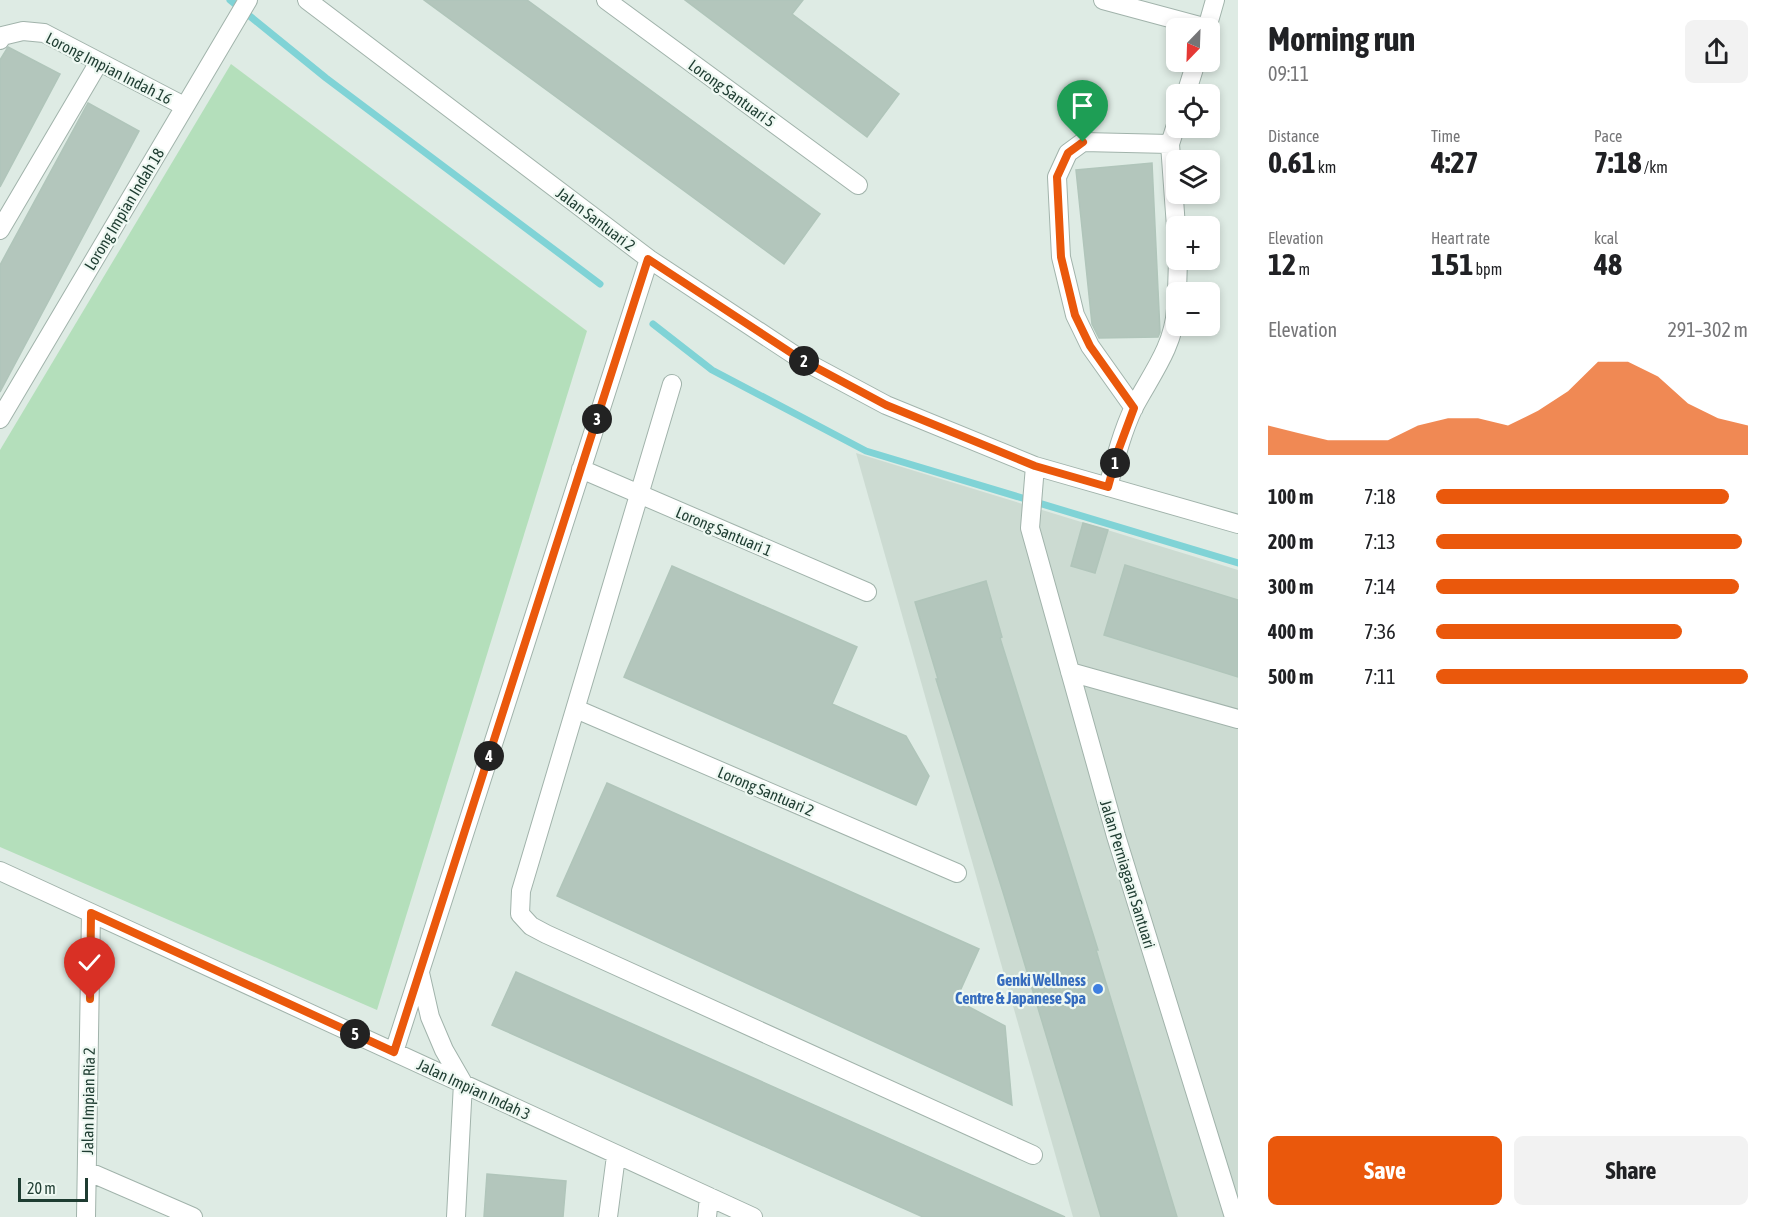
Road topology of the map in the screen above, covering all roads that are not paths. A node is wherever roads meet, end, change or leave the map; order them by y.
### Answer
1 (606, 0) edge
2 (1103, 0) edge
3 (1215, 0) edge
4 (247, 1) edge
5 (312, 2) edge
6 (1170, 18) edge
7 (1210, 18) edge
8 (0, 40) edge
9 (99, 62) junction
10 (184, 106) junction
11 (1172, 138) edge
12 (1170, 144) junction
13 (858, 185) dead end
14 (1175, 216) edge
15 (0, 230) edge
16 (648, 259) junction
17 (1170, 336) edge
18 (672, 384) dead end
19 (1134, 408) junction
20 (0, 419) edge
21 (1035, 466) junction
22 (581, 469) junction
23 (1108, 487) junction
24 (639, 495) junction
25 (1238, 524) edge
26 (867, 592) dead end
27 (1070, 672) junction
28 (576, 709) junction
29 (1238, 719) edge
30 (0, 871) edge
31 (957, 873) dead end
32 (91, 913) junction
33 (420, 971) junction
34 (394, 1052) junction
35 (463, 1083) junction
36 (1033, 1155) dead end
37 (616, 1156) junction
38 (87, 1171) junction
39 (709, 1197) junction
40 (86, 1217) edge
41 (193, 1217) edge
42 (456, 1217) edge
43 (608, 1217) edge
44 (707, 1217) edge
45 (753, 1217) edge
46 (1234, 1217) edge

1 - 13 street, Lorong Santuari 5
2 - 6 street
3 - 7 street
4 - 10 street, Lorong Impian Indah 18
5 - 16 street, Jalan Santuari 2
8 - 9 street, Lorong Impian Indah 16
9 - 10 street, Lorong Impian Indah 16
9 - 15 street
10 - 20 street, Lorong Impian Indah 18
11 - 12 street
12 - 14 street
12 - 19 street
16 - 21 street, Jalan Santuari 2
16 - 22 street
17 - 19 street
18 - 24 street
19 - 23 street
21 - 23 street, Jalan Santuari 2
21 - 27 street, Jalan Perniagaan Santuari
22 - 24 street, Lorong Santuari 1
22 - 33 street
23 - 25 street, Jalan Santuari 2
24 - 26 street, Lorong Santuari 1
24 - 28 street
27 - 29 street
27 - 46 street, Jalan Perniagaan Santuari
28 - 31 street, Lorong Santuari 2
28 - 36 street
30 - 32 street, Jalan Impian Indah 3
32 - 34 street, Jalan Impian Indah 3
32 - 38 street, Jalan Impian Ria 2
33 - 34 street
33 - 35 street
34 - 35 street, Jalan Impian Indah 3
35 - 37 street, Jalan Impian Indah 3
35 - 42 street
37 - 39 street, Jalan Impian Indah 3
37 - 43 street
38 - 40 street, Jalan Impian Ria 2
38 - 41 street
39 - 44 street
39 - 45 street, Jalan Impian Indah 3

